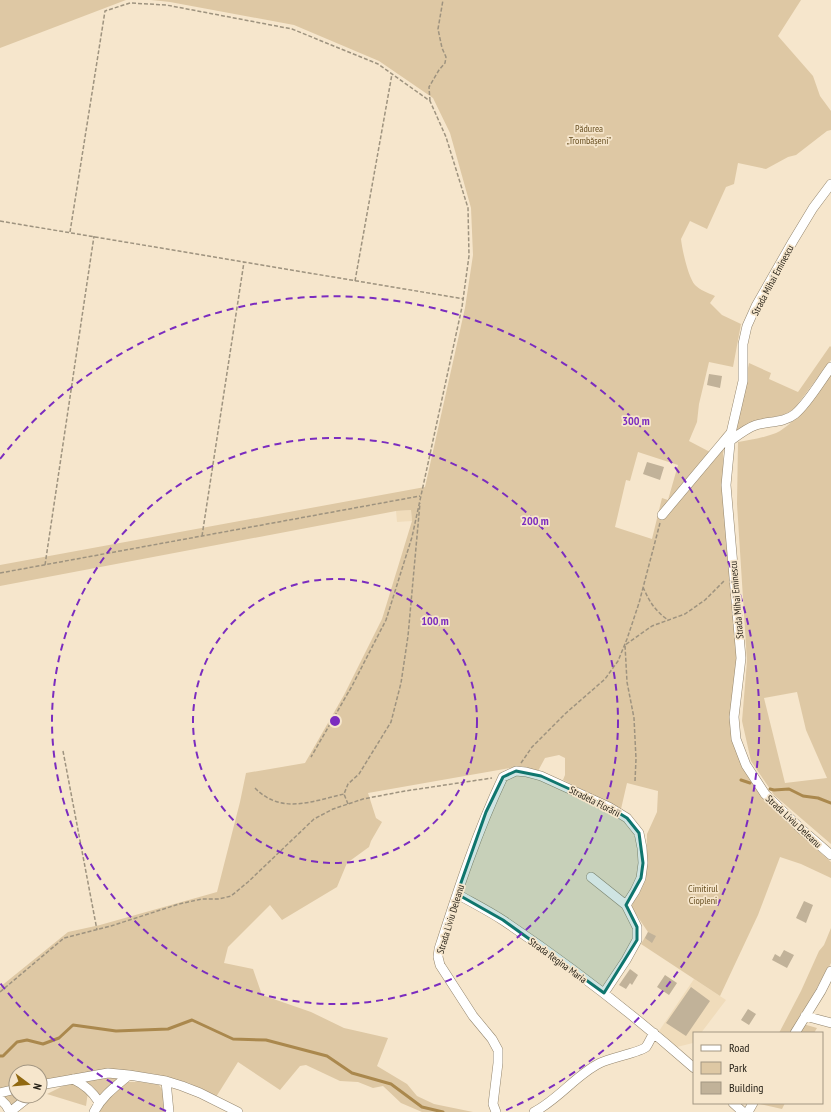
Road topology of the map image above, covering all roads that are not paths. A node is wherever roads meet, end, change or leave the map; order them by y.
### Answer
1 (831, 184) edge
2 (831, 368) edge
3 (730, 437) junction
4 (662, 515) road end
5 (746, 765) joint
6 (503, 777) joint
7 (831, 855) edge
8 (591, 877) dead end
9 (457, 894) junction
10 (626, 905) junction
11 (831, 971) edge
12 (604, 993) junction
13 (806, 1016) junction
14 (831, 1023) edge
15 (796, 1032) edge
16 (654, 1033) junction
17 (693, 1067) edge
18 (129, 1075) junction
19 (73, 1079) junction
20 (166, 1081) junction
21 (48, 1085) edge
22 (0, 1099) edge
23 (99, 1102) junction
24 (20, 1104) edge
25 (734, 1104) edge
26 (10, 1112) edge
27 (94, 1112) edge
28 (169, 1112) edge
29 (238, 1112) edge
30 (496, 1112) edge
31 (534, 1112) edge
32 (743, 1112) edge

1 - 3 street, Strada Mihai Eminescu
2 - 3 street
3 - 4 street, Strada Mihai Eminescu
3 - 5 street, Strada Mihai Eminescu
5 - 7 street, Strada Liviu Deleanu
6 - 9 street, Strada Liviu Deleanu
6 - 10 street, Stradela Florării
8 - 10 street
9 - 12 street, Strada Regina Maria
9 - 30 street, Strada Liviu Deleanu
10 - 12 street
11 - 13 street
12 - 16 street, Strada Regina Maria
13 - 14 street
13 - 15 street
16 - 17 street, Strada Regina Maria
16 - 31 street
18 - 19 street
18 - 20 street
18 - 23 street
19 - 21 street
19 - 23 street
20 - 28 street
20 - 29 street
22 - 26 street
23 - 27 street
24 - 26 street
25 - 32 street

